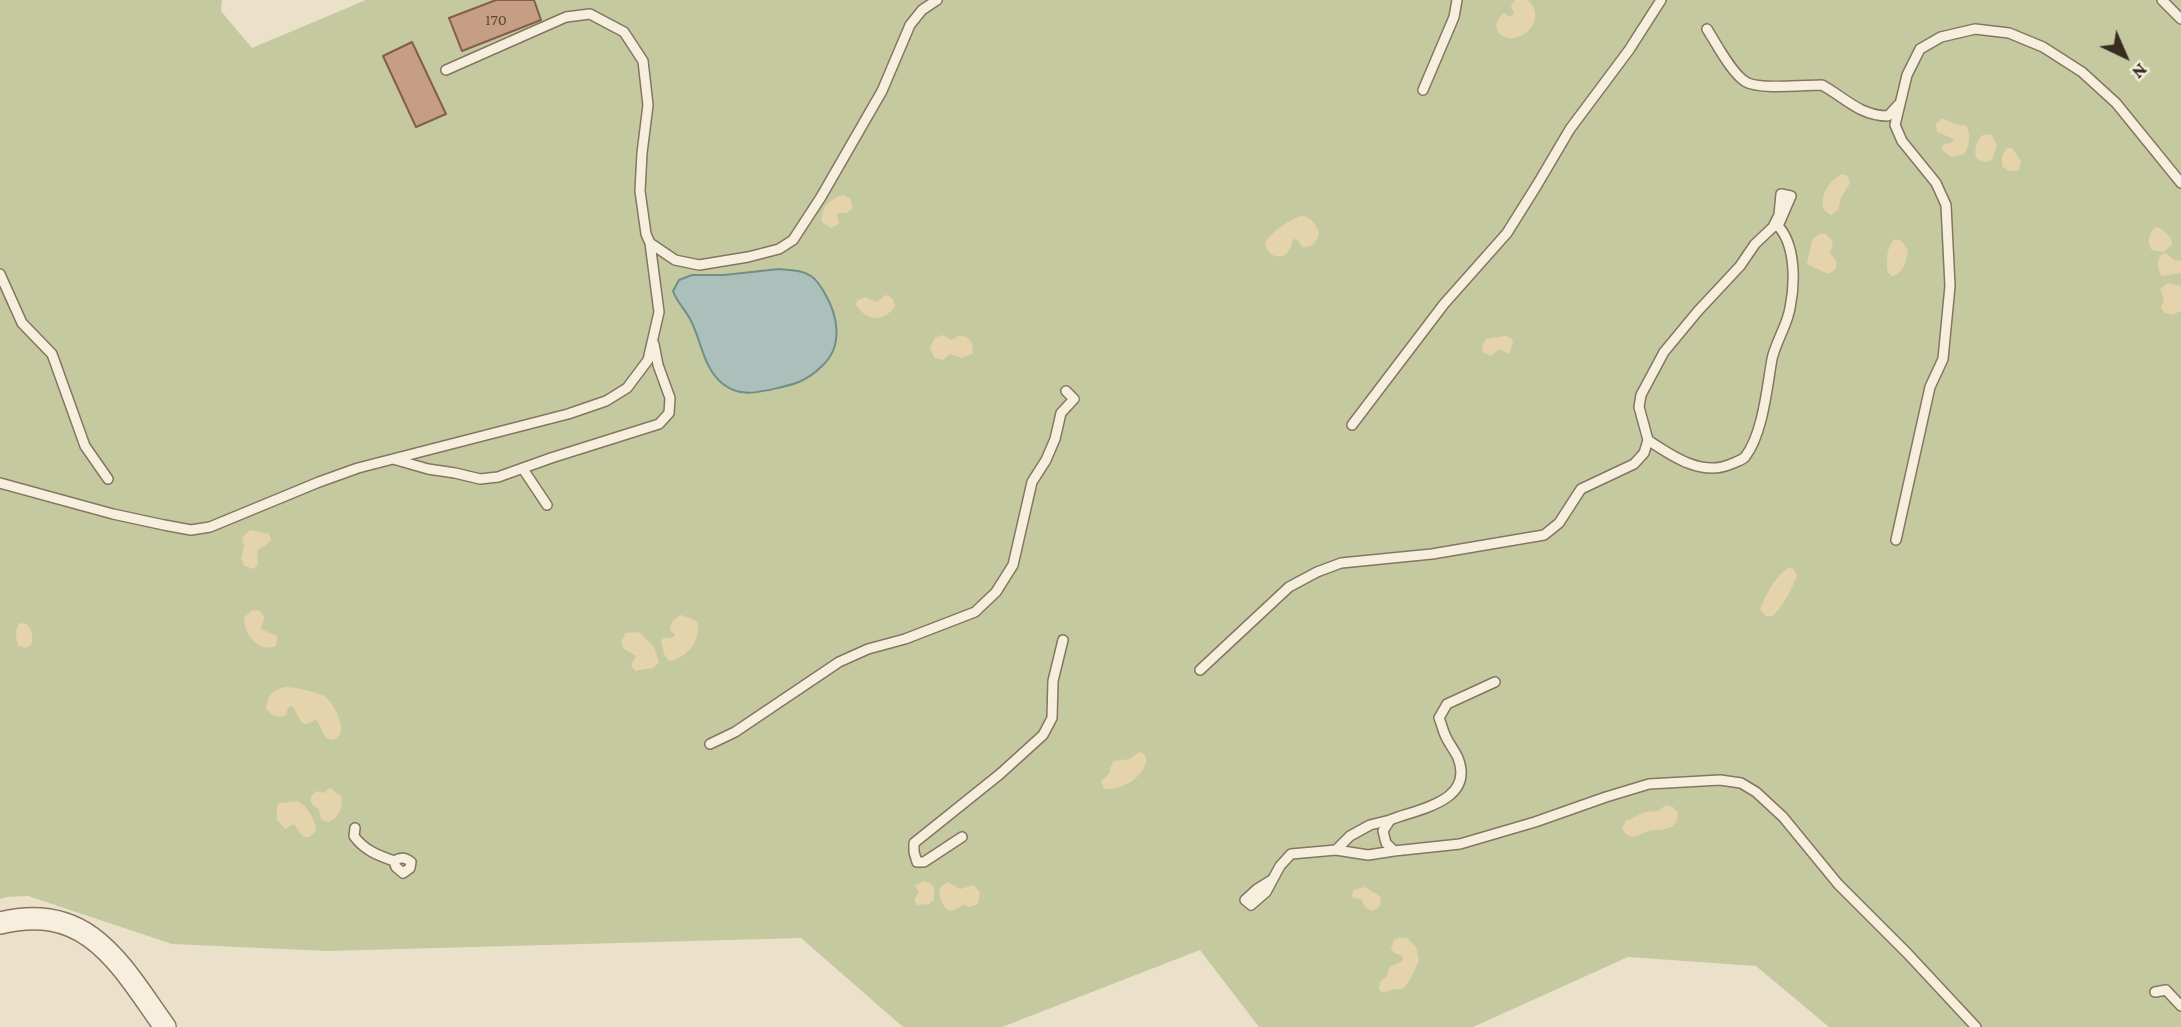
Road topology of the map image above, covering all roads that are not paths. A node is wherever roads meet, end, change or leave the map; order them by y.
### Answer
1 (937, 0) edge
2 (1457, 0) edge
3 (1661, 0) edge
4 (2162, 0) edge
5 (2181, 19) edge
6 (1707, 29) dead end
7 (446, 70) dead end
8 (1423, 89) dead end
9 (1900, 104) junction
10 (1878, 116) junction
11 (1895, 125) junction
12 (2181, 183) edge
13 (650, 243) junction
14 (0, 274) edge
15 (654, 339) junction
16 (1066, 391) dead end
17 (1352, 425) dead end
18 (1648, 440) junction
19 (392, 459) junction
20 (523, 469) junction
21 (108, 479) dead end
22 (0, 483) edge
23 (547, 505) dead end
24 (1896, 540) dead end
25 (1063, 640) dead end
26 (1200, 670) dead end
27 (1495, 682) dead end
28 (710, 744) dead end
29 (1390, 820) junction
30 (355, 828) dead end
31 (962, 837) dead end
32 (1336, 849) junction
33 (1394, 851) junction
34 (394, 861) dead end
35 (1273, 879) dead end
36 (0, 923) edge
37 (2155, 992) dead end
38 (2181, 1006) edge
39 (165, 1027) edge
40 (1976, 1027) edge

1 - 13 lane
2 - 8 lane
3 - 17 lane
4 - 5 lane
6 - 10 lane
7 - 13 lane
9 - 10 lane
9 - 11 lane
9 - 12 lane
10 - 11 lane
11 - 24 lane
13 - 15 lane
14 - 21 lane
15 - 19 lane
15 - 20 lane
16 - 28 lane
18 - 18 lane
18 - 26 lane
19 - 20 lane
19 - 22 lane
20 - 23 lane
25 - 31 lane
27 - 29 lane
29 - 32 lane
29 - 33 lane
30 - 34 lane
32 - 33 lane
32 - 35 lane
33 - 40 lane
36 - 39 street
37 - 38 lane

